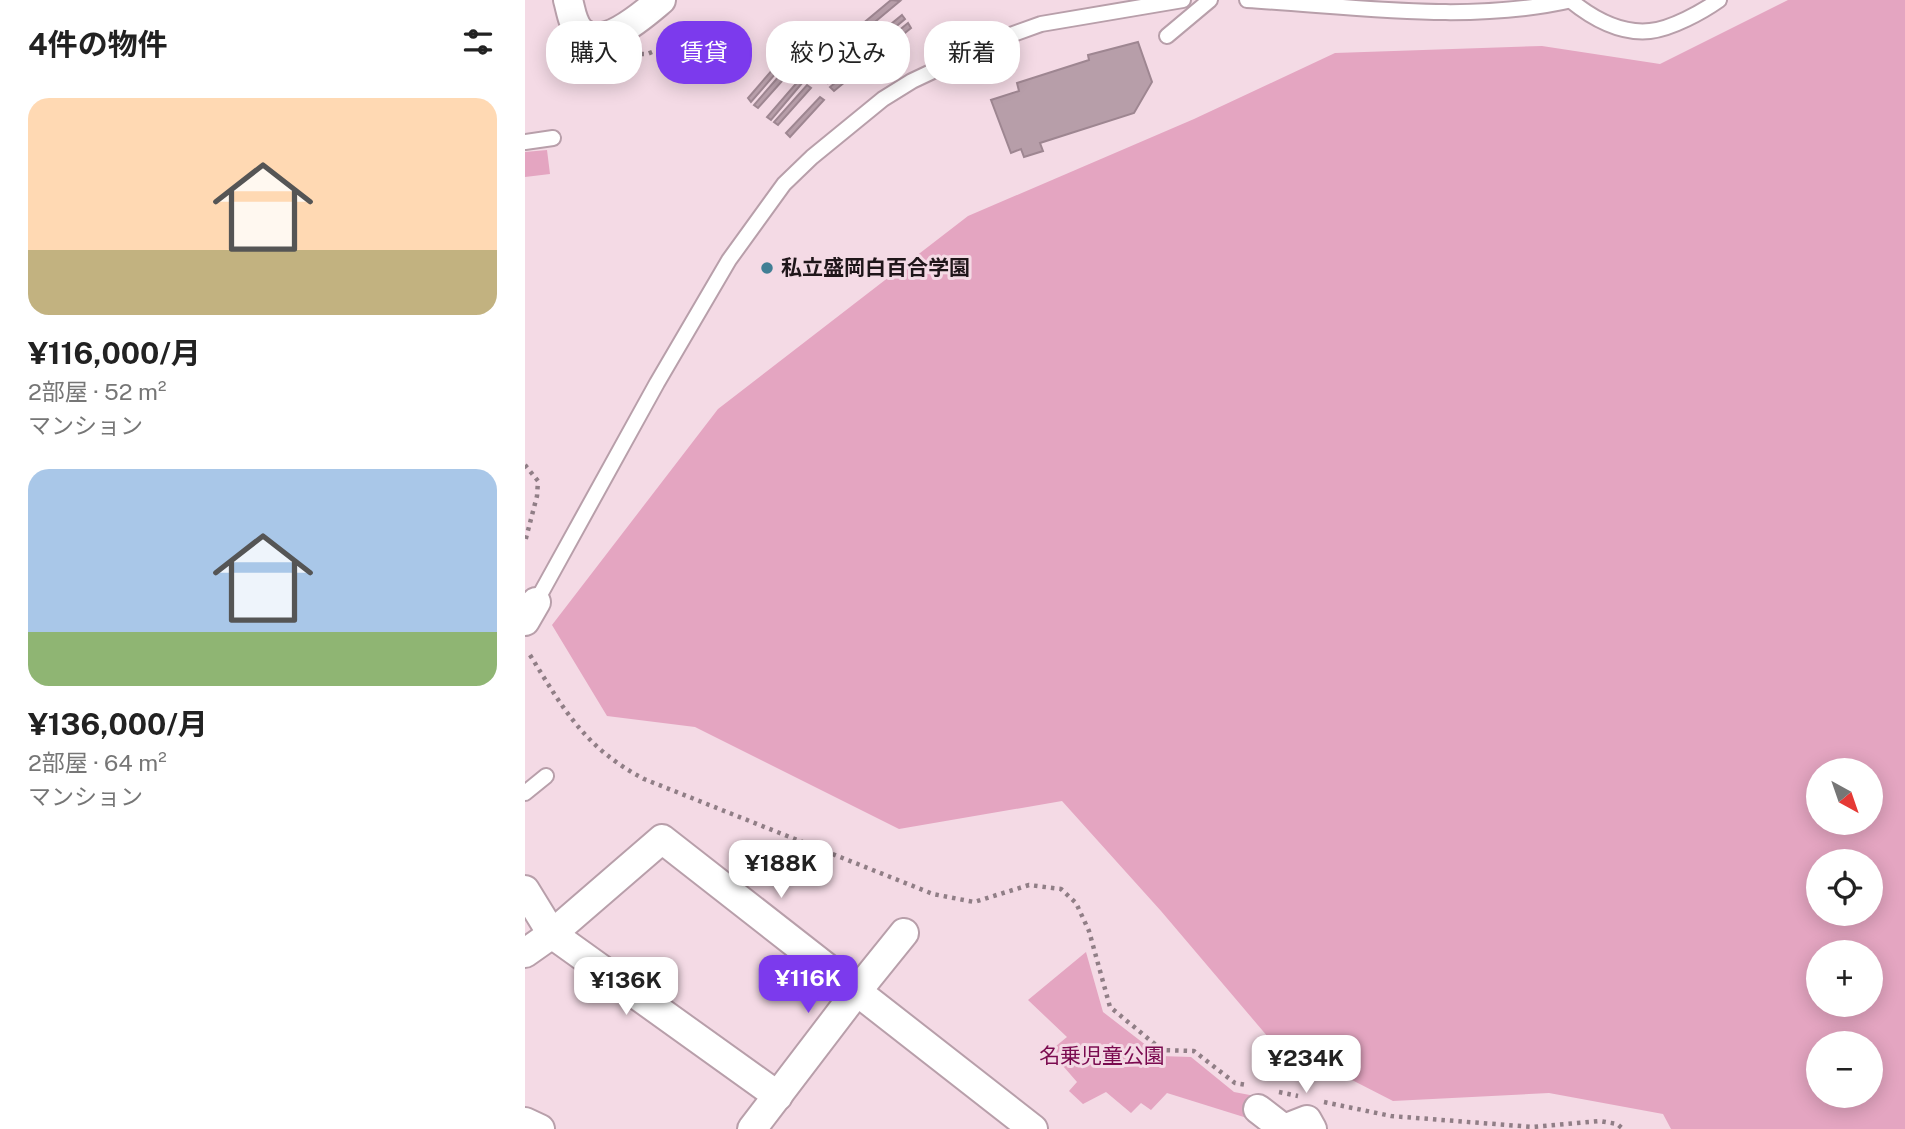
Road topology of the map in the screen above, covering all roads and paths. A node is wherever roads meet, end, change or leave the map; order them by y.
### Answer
1 (568, 0) edge
2 (661, 0) edge
3 (1184, 0) edge
4 (1210, 0) edge
5 (1247, 0) edge
6 (1571, 0) edge
7 (1719, 0) edge
8 (573, 21) edge
9 (632, 21) edge
10 (1167, 36) dead end
11 (553, 138) dead end
12 (525, 142) edge
13 (525, 465) edge
14 (525, 542) edge
15 (531, 612) edge
16 (530, 655) dead end
17 (547, 776) dead end
18 (525, 793) edge
19 (525, 890) edge
20 (905, 933) dead end
21 (552, 934) junction
22 (525, 953) edge
23 (858, 990) junction
24 (1260, 1095) junction
25 (778, 1096) junction
26 (1300, 1097) dead end
27 (1313, 1099) dead end
28 (525, 1122) edge
29 (540, 1129) edge
30 (752, 1129) edge
31 (1034, 1129) edge
32 (1312, 1129) edge
33 (1623, 1129) edge

1 - 8 street
2 - 9 street
3 - 15 lane
4 - 10 lane
5 - 6 lane
6 - 7 lane
11 - 12 lane
13 - 14 path
16 - 24 path
17 - 18 lane
19 - 21 street
20 - 23 street
21 - 22 street
21 - 23 street
21 - 25 street
23 - 25 street
23 - 31 street
24 - 26 path
24 - 32 street
25 - 30 street
27 - 33 path
28 - 29 street

